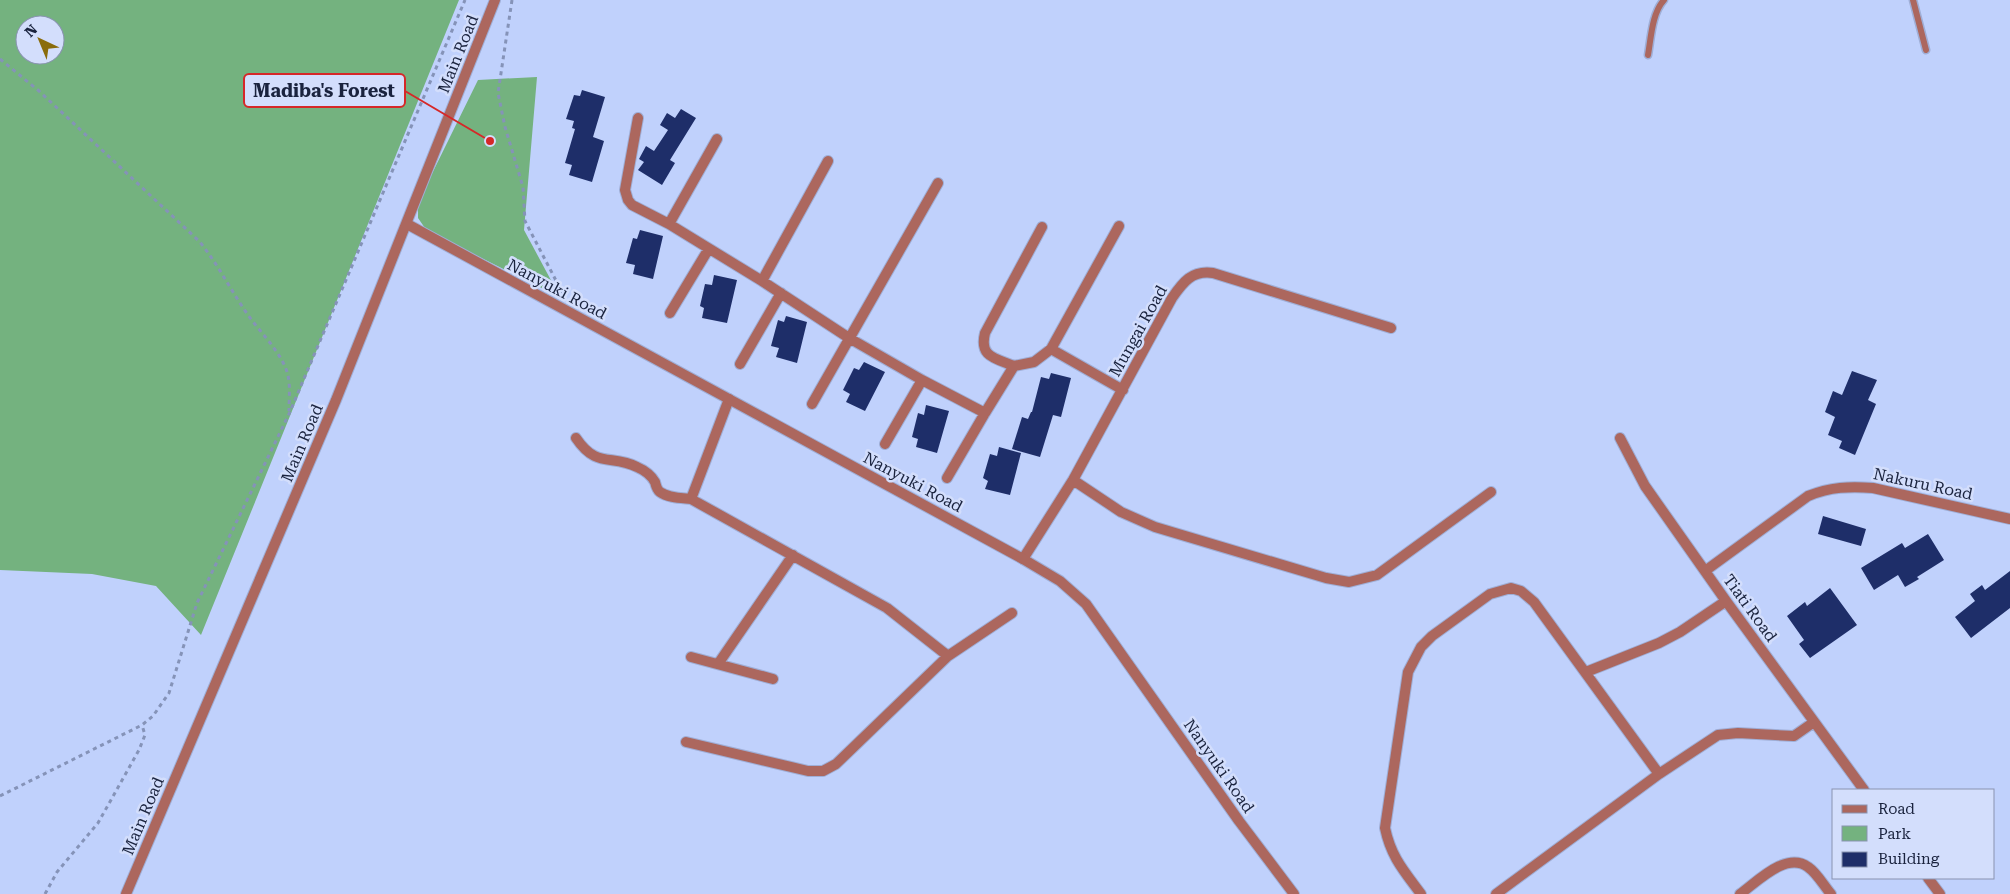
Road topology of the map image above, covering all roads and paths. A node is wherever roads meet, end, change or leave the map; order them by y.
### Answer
1 (464, 0) edge
2 (495, 0) edge
3 (512, 0) edge
4 (1664, 0) edge
5 (1912, 0) edge
6 (1926, 50) dead end
7 (1648, 55) dead end
8 (0, 59) edge
9 (638, 118) dead end
10 (717, 139) dead end
11 (828, 161) dead end
12 (938, 183) dead end
13 (407, 224) junction
14 (668, 224) junction
15 (1119, 226) dead end
16 (1042, 227) dead end
17 (708, 250) junction
18 (762, 281) junction
19 (781, 293) junction
20 (670, 313) dead end
21 (574, 315) junction
22 (1391, 328) dead end
23 (850, 338) junction
24 (1051, 349) junction
25 (740, 364) dead end
26 (1014, 366) junction
27 (922, 380) junction
28 (1122, 390) junction
29 (729, 399) junction
30 (812, 404) dead end
31 (289, 414) junction
32 (985, 414) junction
33 (576, 438) dead end
34 (1620, 438) dead end
35 (885, 444) dead end
36 (947, 478) dead end
37 (1073, 480) junction
38 (1491, 492) dead end
39 (691, 499) junction
40 (2010, 519) edge
41 (794, 555) junction
42 (1024, 558) junction
43 (1705, 571) junction
44 (1726, 601) junction
45 (1012, 613) dead end
46 (948, 656) junction
47 (692, 657) dead end
48 (718, 664) junction
49 (1586, 672) junction
50 (773, 679) dead end
51 (1814, 722) junction
52 (142, 725) junction
53 (686, 742) dead end
54 (1659, 774) junction
55 (1863, 789) edge
56 (0, 796) edge
57 (1929, 879) edge
58 (45, 894) edge
59 (126, 894) edge
60 (1294, 894) edge
61 (1421, 894) edge
62 (1496, 894) edge
63 (1740, 894) edge
64 (1831, 894) edge
65 (1940, 894) edge

1 - 31 path
2 - 13 street, Main Road
3 - 21 path
4 - 7 lane
5 - 6 lane
8 - 31 path
9 - 14 street
10 - 14 street
11 - 18 street
12 - 23 street
13 - 21 street, Nanyuki Road
13 - 59 street, Main Road
14 - 17 street
15 - 24 street
16 - 26 street
17 - 18 street
17 - 20 street
18 - 19 street
19 - 23 street
19 - 25 street
21 - 29 street, Nanyuki Road
22 - 28 street, Mungai Road
23 - 27 street
23 - 30 street
24 - 26 street
24 - 28 street
26 - 32 street
27 - 32 street
27 - 35 street
28 - 37 street, Mungai Road
29 - 39 street
29 - 42 street, Nanyuki Road
31 - 52 path
32 - 36 street
33 - 39 street
34 - 43 street, Tiati Road
37 - 38 street
37 - 42 street, Mungai Road
39 - 41 street
40 - 43 street, Nakuru Road
41 - 46 street
41 - 48 street
42 - 60 street, Nanyuki Road
43 - 44 street, Tiati Road
44 - 49 street
44 - 51 street, Tiati Road
45 - 46 street
46 - 53 street
47 - 48 street
48 - 50 street
49 - 54 street
49 - 61 street
51 - 54 street
51 - 55 street, Tiati Road
52 - 56 path
52 - 58 path
54 - 62 street
57 - 65 street
63 - 64 street

